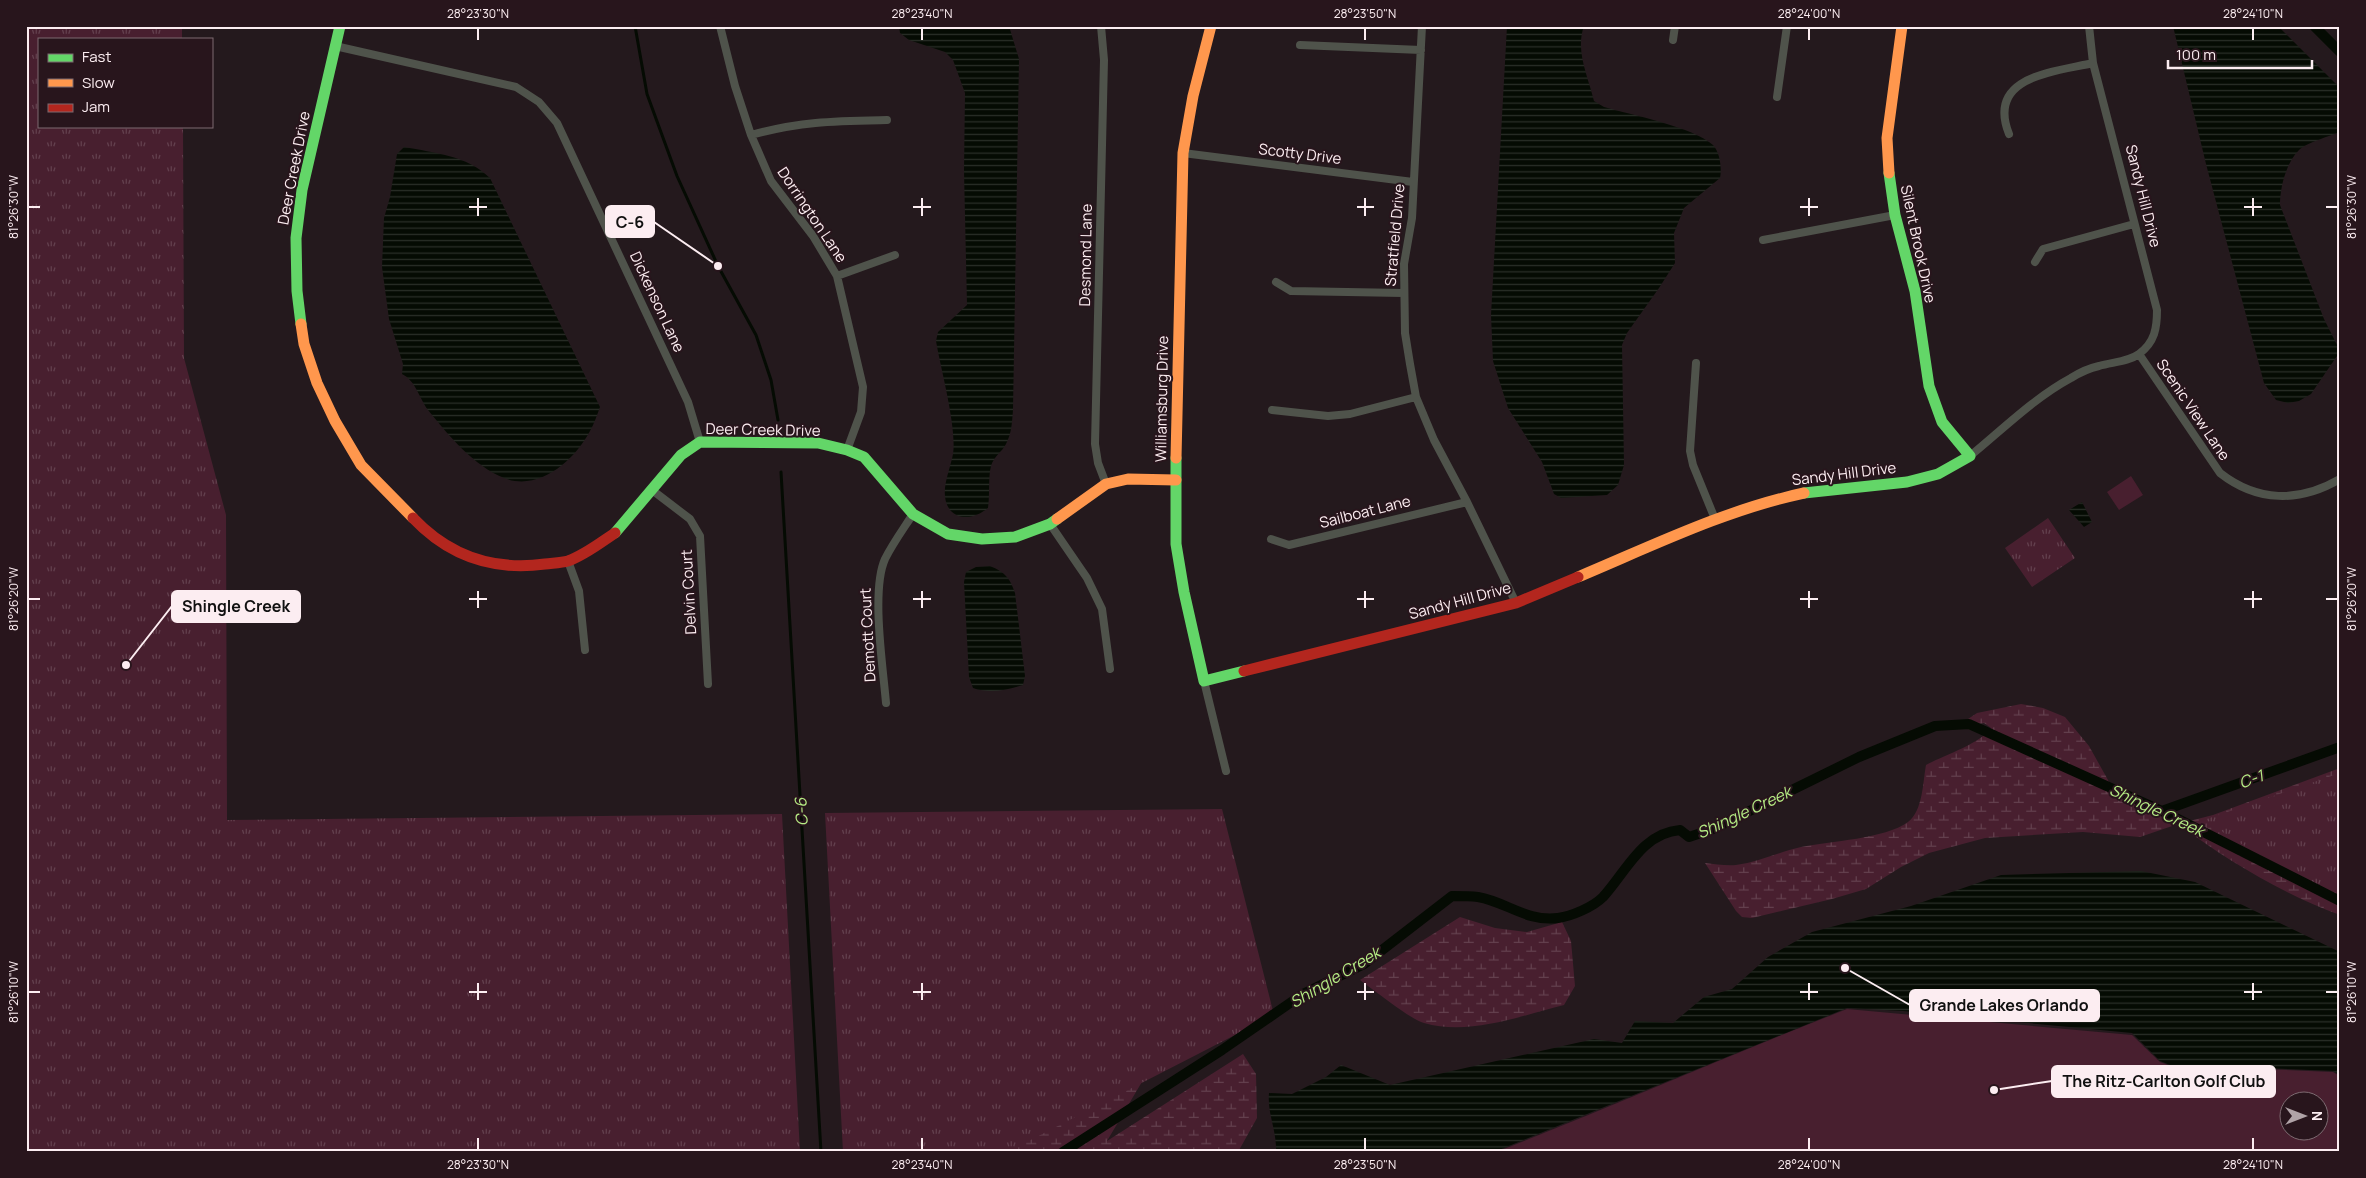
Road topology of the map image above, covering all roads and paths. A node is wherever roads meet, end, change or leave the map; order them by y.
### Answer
1 (340, 26) edge
2 (720, 26) edge
3 (1101, 26) edge
4 (1211, 26) edge
5 (1422, 26) edge
6 (1675, 26) edge
7 (1787, 26) edge
8 (1902, 26) edge
9 (2089, 26) edge
10 (1673, 40) dead end
11 (1300, 45) dead end
12 (335, 46) junction
13 (1421, 50) junction
14 (2094, 64) junction
15 (1777, 97) dead end
16 (887, 120) dead end
17 (2009, 134) dead end
18 (751, 135) junction
19 (1184, 153) junction
20 (1414, 182) junction
21 (1895, 215) junction
22 (2134, 224) junction
23 (1763, 240) dead end
24 (895, 255) dead end
25 (2035, 262) dead end
26 (837, 276) junction
27 (1276, 282) dead end
28 (1403, 293) junction
29 (2139, 354) junction
30 (1696, 363) dead end
31 (1416, 397) junction
32 (1272, 410) dead end
33 (700, 442) junction
34 (847, 450) junction
35 (1970, 456) junction
36 (2340, 478) edge
37 (1176, 480) junction
38 (1106, 484) junction
39 (652, 490) junction
40 (1467, 502) junction
41 (913, 514) junction
42 (1715, 519) junction
43 (1050, 524) junction
44 (1271, 539) dead end
45 (568, 561) junction
46 (1516, 603) junction
47 (584, 650) dead end
48 (1110, 669) dead end
49 (1204, 681) junction
50 (708, 684) dead end
51 (886, 703) dead end
52 (1226, 770) dead end

1 - 12 street, Deer Creek Drive
2 - 18 street, Dorrington Lane
3 - 38 street, Desmond Lane
4 - 19 street, Williamsburg Drive
5 - 13 street, Stratfield Drive
6 - 10 street
7 - 15 street
8 - 21 street, Silent Brook Drive
9 - 14 street, Sandy Hill Drive
11 - 13 street
12 - 33 street, Dickenson Lane
12 - 45 street, Deer Creek Drive
13 - 20 street, Stratfield Drive
14 - 17 street
14 - 22 street, Sandy Hill Drive
16 - 18 street
18 - 26 street, Dorrington Lane
19 - 20 street, Scotty Drive
19 - 37 street, Williamsburg Drive
20 - 28 street, Stratfield Drive
21 - 23 street
21 - 35 street, Silent Brook Drive
22 - 25 street
22 - 29 street, Sandy Hill Drive
24 - 26 street
26 - 34 street, Dorrington Lane
27 - 28 street
28 - 31 street, Stratfield Drive
29 - 35 street, Sandy Hill Drive
29 - 36 street, Scenic View Lane
30 - 42 street
31 - 32 street
31 - 40 street, Stratfield Drive
33 - 34 street, Deer Creek Drive
33 - 39 street, Deer Creek Drive
34 - 41 street, Deer Creek Drive
35 - 42 street, Sandy Hill Drive
37 - 38 street, Deer Creek Drive
37 - 49 street, Williamsburg Drive
38 - 43 street, Deer Creek Drive
39 - 45 street, Deer Creek Drive
39 - 50 street, Delvin Court
40 - 44 street, Sailboat Lane
40 - 46 street, Stratfield Drive
41 - 43 street, Deer Creek Drive
41 - 51 street, Demott Court
42 - 46 street, Sandy Hill Drive
43 - 48 street
45 - 47 street
46 - 49 street, Sandy Hill Drive
49 - 52 street, Williamsburg Drive

